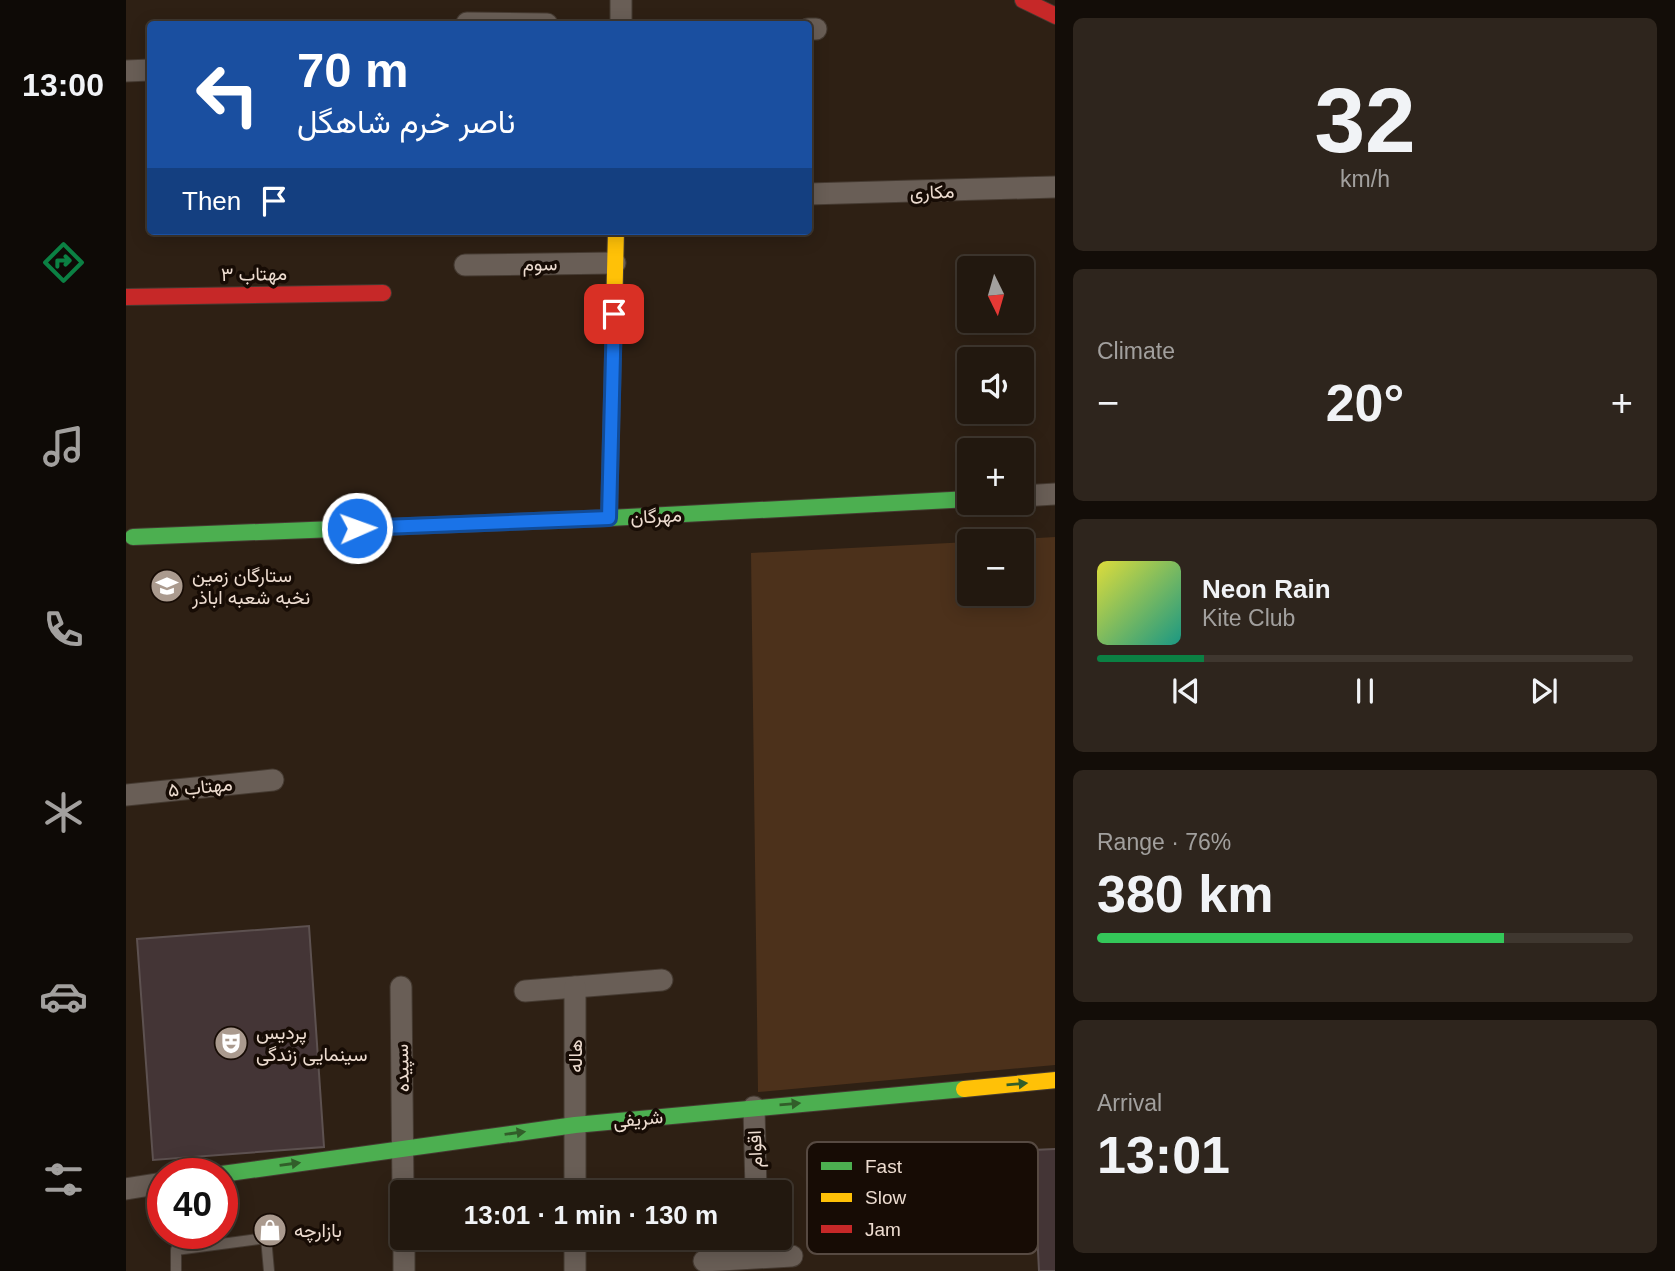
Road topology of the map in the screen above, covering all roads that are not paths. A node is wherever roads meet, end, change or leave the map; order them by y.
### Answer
1 (621, 0) edge
2 (1023, 0) edge
3 (1055, 16) edge
4 (621, 21) edge
5 (126, 71) edge
6 (147, 71) edge
7 (1055, 187) edge
8 (812, 194) edge
9 (616, 235) edge
10 (615, 262) junction
11 (465, 265) dead end
12 (383, 293) dead end
13 (126, 297) edge
14 (1055, 494) edge
15 (1034, 495) edge
16 (957, 500) edge
17 (609, 518) junction
18 (133, 537) dead end
19 (273, 779) dead end
20 (126, 795) edge
21 (662, 980) dead end
22 (401, 987) dead end
23 (575, 987) junction
24 (525, 991) dead end
25 (1055, 1080) edge
26 (754, 1107) junction
27 (575, 1125) junction
28 (403, 1148) junction
29 (238, 1172) edge
30 (403, 1180) edge
31 (575, 1180) edge
32 (757, 1180) edge
33 (147, 1186) edge
34 (126, 1189) edge
35 (238, 1239) edge
36 (180, 1249) edge
37 (404, 1250) edge
38 (575, 1250) edge
39 (750, 1250) edge
40 (766, 1250) edge
41 (792, 1256) dead end
42 (704, 1261) dead end
43 (176, 1271) edge
44 (269, 1271) edge
45 (404, 1271) edge
46 (575, 1271) edge

1 - 4 street
2 - 3 street
5 - 6 street
7 - 8 street, مکاری
9 - 10 street
10 - 11 street, سوم
10 - 17 street
12 - 13 street, مهتاب ۳
14 - 15 street
16 - 17 street, مهرگان
17 - 18 street, مهرگان
19 - 20 street, مهتاب ۵
21 - 23 street
22 - 28 street, سپیده
23 - 24 street
23 - 27 street, هاله
26 -> 25 street, شریفی
26 - 27 street, شریفی
26 - 32 street, اقوام
28 -> 27 street, شریفی
27 - 31 street, هاله
29 -> 28 street, شریفی
28 - 30 street, سپیده
33 - 34 street
35 - 44 lane
36 - 43 lane
37 - 45 street
38 - 46 street
39 - 42 street
40 - 41 street

